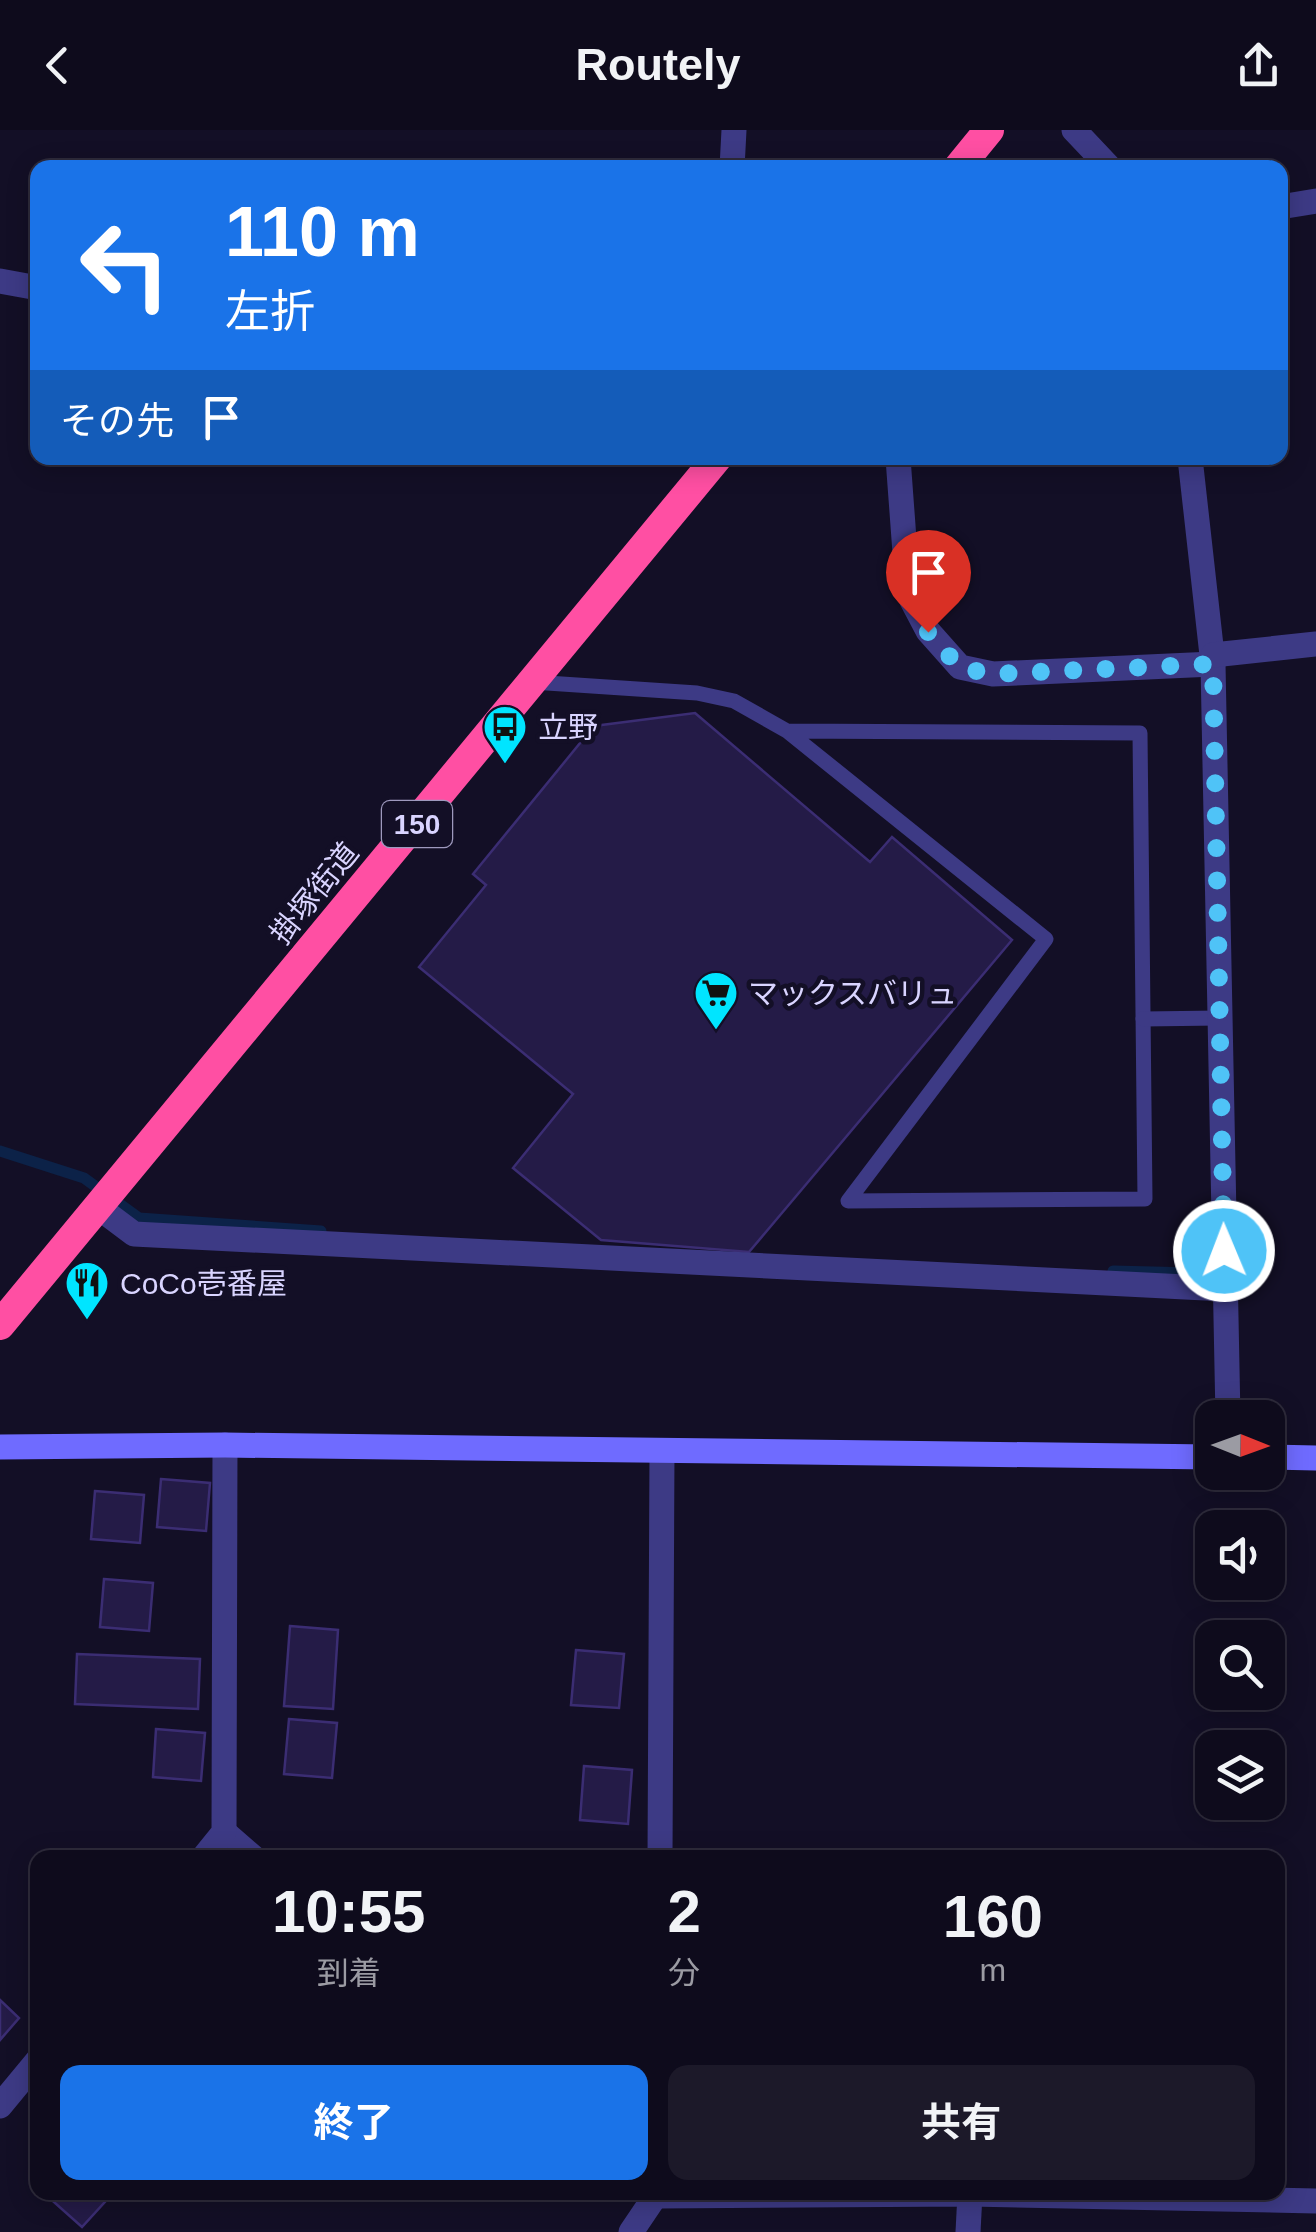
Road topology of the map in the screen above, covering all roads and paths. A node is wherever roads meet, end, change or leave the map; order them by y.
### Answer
1 (734, 130) edge
2 (989, 130) edge
3 (1074, 130) edge
4 (732, 160) edge
5 (965, 160) edge
6 (1102, 160) edge
7 (1316, 201) edge
8 (1288, 205) edge
9 (0, 281) edge
10 (30, 287) edge
11 (711, 465) edge
12 (899, 465) edge
13 (1191, 465) edge
14 (1316, 644) edge
15 (1213, 659) junction
16 (532, 682) junction
17 (786, 731) junction
18 (1143, 1018) junction
19 (1220, 1018) junction
20 (105, 1200) junction
21 (1225, 1290) junction
22 (0, 1325) edge
23 (1228, 1400) edge
24 (225, 1445) junction
25 (0, 1446) edge
26 (662, 1452) junction
27 (1195, 1457) edge
28 (1285, 1457) edge
29 (1316, 1458) edge
30 (224, 1832) junction
31 (209, 1850) edge
32 (245, 1850) edge
33 (660, 1850) edge
34 (30, 2070) edge
35 (0, 2106) edge
36 (652, 2200) edge
37 (970, 2200) edge
38 (1267, 2200) edge
39 (1316, 2201) edge
40 (630, 2232) edge
41 (968, 2232) edge

1 - 4 street
2 - 5 highway
3 - 6 street
7 - 8 street
9 - 10 street
11 - 16 highway, 掛塚街道 / 150
12 - 15 street
13 - 15 street
14 - 15 street
15 - 19 street
16 - 17 lane
16 - 20 highway, 掛塚街道 / 150
17 - 18 lane
17 - 18 lane
18 - 19 lane
19 - 21 street
20 - 21 street
20 - 22 highway, 掛塚街道 / 150
21 - 23 street
24 - 25 street
24 - 26 street
24 - 30 street
26 - 27 street
26 - 33 street
28 - 29 street
30 - 31 street
30 - 32 street
34 - 35 street
36 - 40 street
37 - 41 street
38 - 39 street

